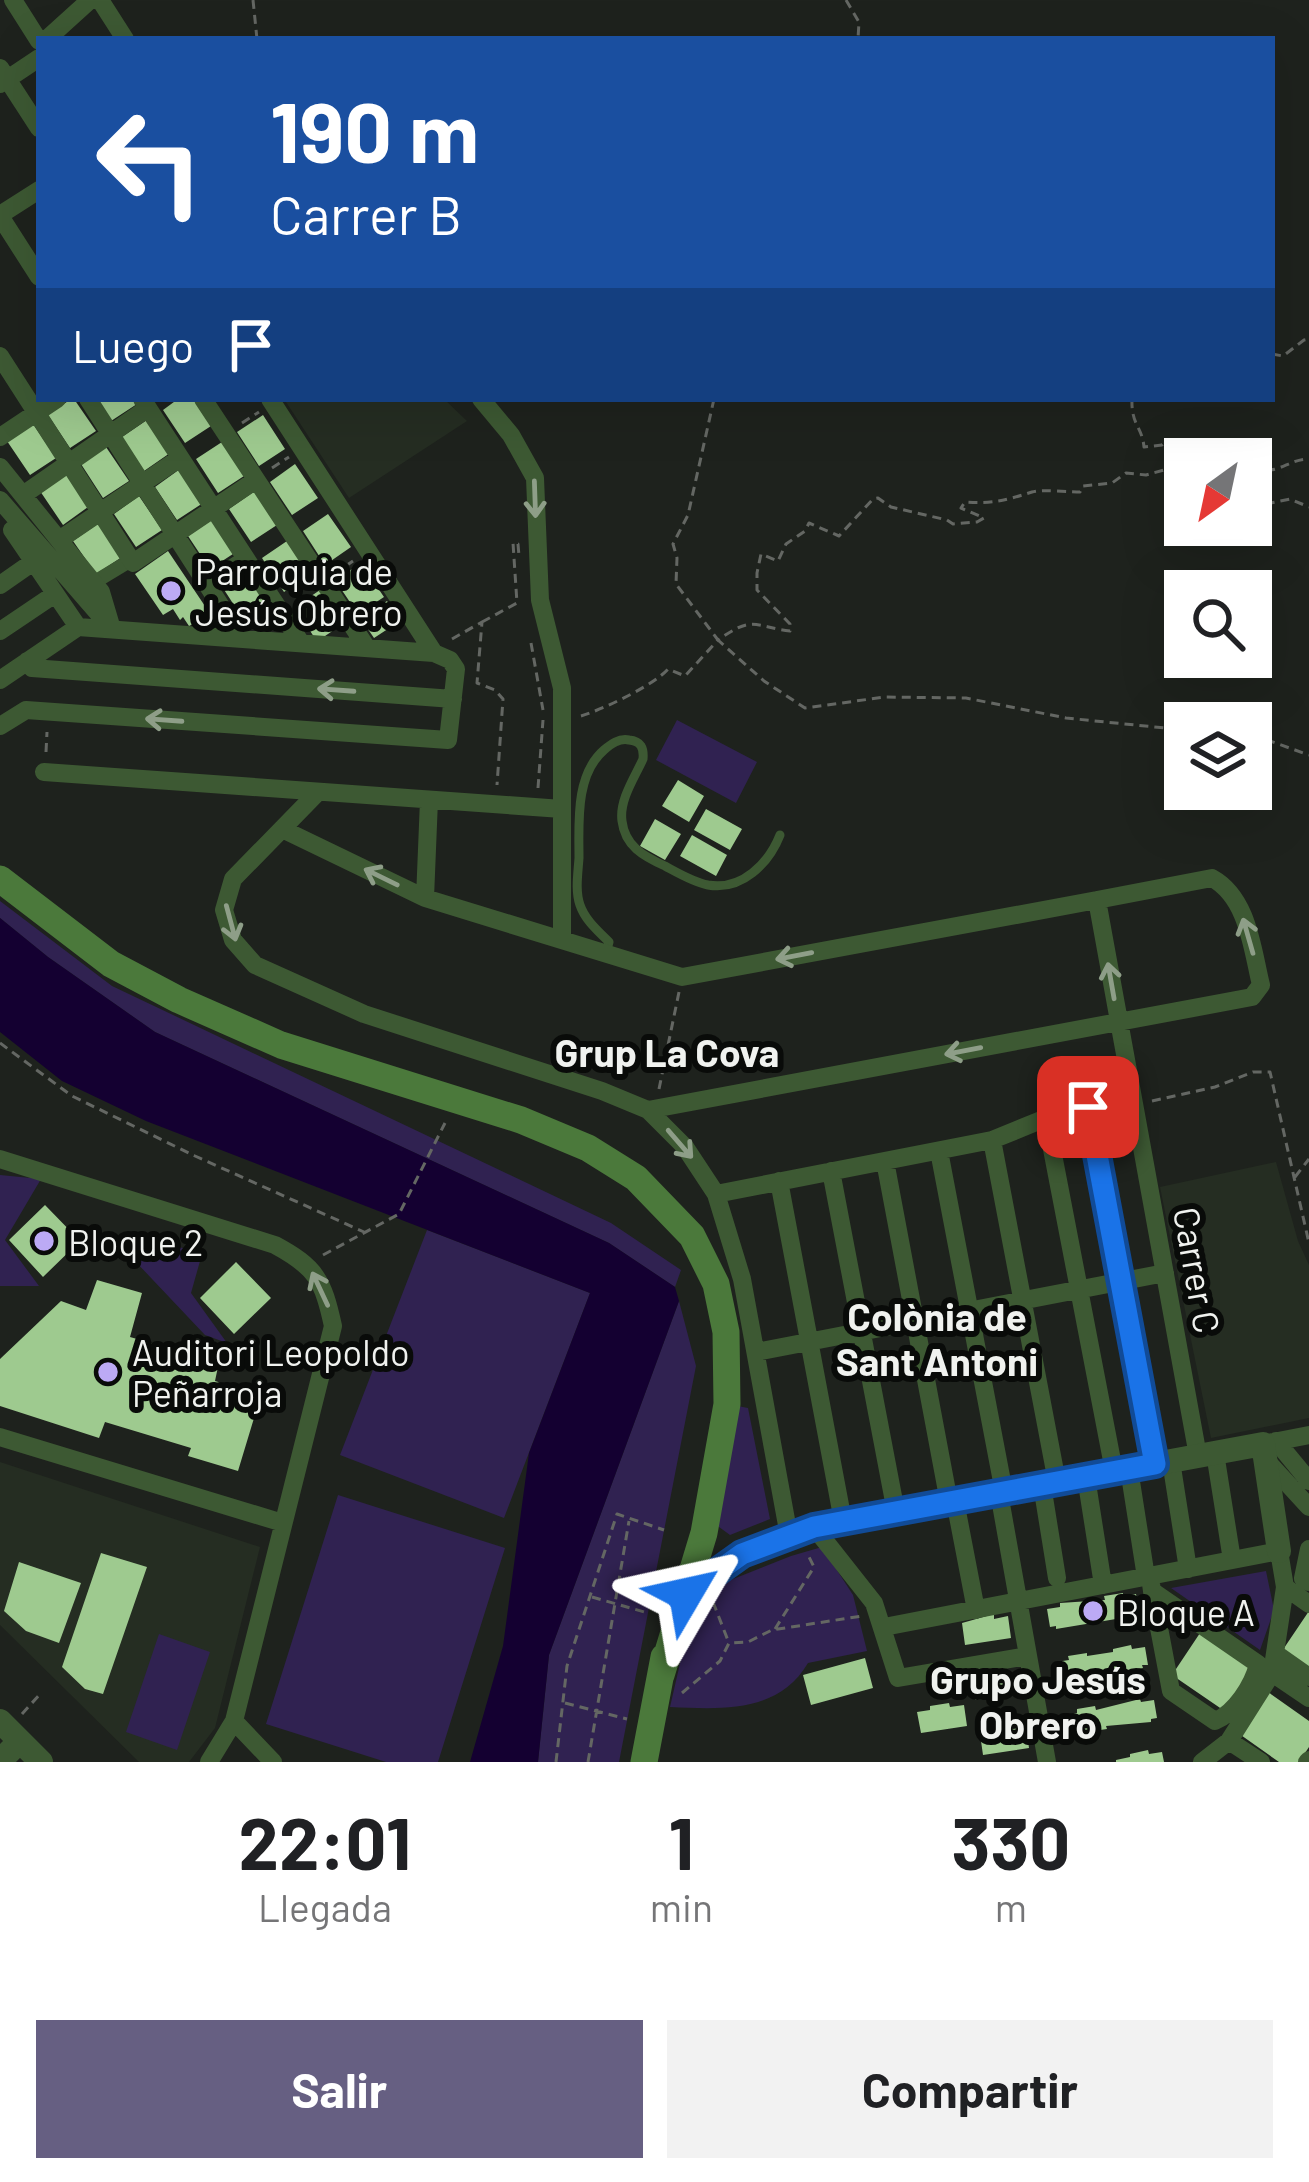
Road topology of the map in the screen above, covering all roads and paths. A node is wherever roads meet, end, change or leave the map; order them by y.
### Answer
1 (90, 0) edge
2 (100, 0) edge
3 (253, 0) edge
4 (846, 0) edge
5 (18, 2) edge
6 (40, 36) edge
7 (48, 36) edge
8 (118, 36) edge
9 (257, 36) edge
10 (859, 36) edge
11 (36, 60) edge
12 (2, 77) edge
13 (36, 124) edge
14 (36, 192) edge
15 (0, 215) edge
16 (36, 272) edge
17 (1309, 339) edge
18 (1275, 355) edge
19 (0, 356) edge
20 (52, 402) edge
21 (90, 402) edge
22 (205, 402) edge
23 (270, 402) edge
24 (272, 402) edge
25 (484, 402) edge
26 (713, 402) edge
27 (1132, 402) edge
28 (145, 404) edge
29 (36, 413) junction
30 (111, 434) junction
31 (226, 435) junction
32 (0, 437) edge
33 (1164, 443) edge
34 (302, 448) junction
35 (180, 458) junction
36 (1309, 459) edge
37 (69, 463) junction
38 (0, 466) edge
39 (1164, 470) edge
40 (1272, 471) edge
41 (256, 480) junction
42 (142, 484) junction
43 (23, 495) junction
44 (0, 500) edge
45 (1272, 503) edge
46 (213, 508) junction
47 (1309, 508) edge
48 (100, 512) junction
49 (11, 531) edge
50 (175, 535) junction
51 (59, 540) junction
52 (246, 559) junction
53 (131, 560) junction
54 (34, 562) junction
55 (94, 583) junction
56 (0, 584) edge
57 (207, 585) junction
58 (55, 594) junction
59 (525, 608) dead end
60 (482, 622) junction
61 (78, 627) junction
62 (112, 629) junction
63 (528, 629) dead end
64 (0, 631) edge
65 (242, 639) junction
66 (718, 640) junction
67 (301, 643) junction
68 (367, 648) junction
69 (434, 653) junction
70 (27, 661) junction
71 (453, 664) junction
72 (0, 680) edge
73 (453, 699) junction
74 (49, 711) junction
75 (562, 722) junction
76 (0, 726) edge
77 (1164, 728) edge
78 (1272, 742) edge
79 (1309, 746) edge
80 (1309, 755) edge
81 (44, 772) joint
82 (318, 792) junction
83 (430, 800) junction
84 (496, 805) junction
85 (537, 808) junction
86 (562, 809) junction
87 (282, 829) junction
88 (780, 835) dead end
89 (0, 879) edge
90 (425, 898) junction
91 (1097, 899) junction
92 (562, 940) junction
93 (605, 953) junction
94 (682, 977) junction
95 (1119, 1022) junction
96 (0, 1043) edge
97 (457, 1100) junction
98 (1133, 1100) junction
99 (1088, 1107) junction
100 (648, 1110) junction
101 (1046, 1118) junction
102 (992, 1140) junction
103 (939, 1150) junction
104 (0, 1159) edge
105 (1309, 1159) edge
106 (885, 1161) junction
107 (832, 1171) junction
108 (1294, 1178) junction
109 (779, 1181) junction
110 (716, 1194) junction
111 (671, 1216) junction
112 (364, 1232) junction
113 (1309, 1244) edge
114 (308, 1263) junction
115 (1165, 1273) junction
116 (1121, 1282) junction
117 (1079, 1290) junction
118 (1022, 1300) junction
119 (970, 1311) junction
120 (915, 1322) junction
121 (862, 1332) junction
122 (809, 1342) junction
123 (756, 1352) junction
124 (1309, 1436) edge
125 (0, 1437) edge
126 (1268, 1448) junction
127 (1206, 1454) junction
128 (1163, 1462) junction
129 (1122, 1470) junction
130 (1085, 1477) junction
131 (1309, 1481) edge
132 (1049, 1483) junction
133 (1002, 1492) junction
134 (952, 1501) junction
135 (1309, 1507) edge
136 (896, 1512) junction
137 (630, 1519) junction
138 (843, 1521) junction
139 (283, 1523) junction
140 (664, 1530) dead end
141 (803, 1537) junction
142 (1309, 1549) edge
143 (1280, 1551) junction
144 (1232, 1560) junction
145 (708, 1562) junction
146 (1188, 1569) junction
147 (1057, 1578) dead end
148 (1150, 1581) junction
149 (1309, 1582) edge
150 (1103, 1585) junction
151 (1285, 1587) junction
152 (590, 1596) junction
153 (1018, 1601) junction
154 (615, 1604) junction
155 (1309, 1604) edge
156 (976, 1610) junction
157 (648, 1613) dead end
158 (877, 1621) junction
159 (775, 1629) junction
160 (729, 1643) junction
161 (1028, 1656) junction
162 (1274, 1663) junction
163 (1309, 1677) edge
164 (671, 1684) junction
165 (1309, 1698) edge
166 (562, 1703) junction
167 (597, 1712) junction
168 (627, 1719) dead end
169 (0, 1721) edge
170 (234, 1721) junction
171 (1228, 1741) junction
172 (20, 1742) junction
173 (0, 1762) edge
174 (41, 1762) edge
175 (209, 1762) edge
176 (273, 1762) edge
177 (556, 1762) edge
178 (588, 1762) edge
179 (644, 1762) edge
180 (1047, 1762) edge
181 (1202, 1762) edge
182 (1261, 1762) edge

1 - 7 street
2 - 8 street
3 - 9 path
4 - 10 path
5 - 6 street
11 - 12 street
12 - 13 street
14 - 15 street
15 - 16 street
17 - 18 path
19 - 29 street
20 - 29 street
21 - 30 street
22 - 31 street
23 - 31 path
24 - 34 street
25 -> 75 street
26 - 66 path
27 - 33 path
28 - 30 street
28 - 35 street
29 - 32 street
29 - 37 street
30 - 37 street
30 - 42 street
31 - 41 street
34 - 41 path
34 - 69 street
35 - 42 street
35 - 46 street
36 - 40 path
37 - 43 street
37 - 48 street
38 - 43 street
39 - 66 path
41 - 46 street
41 - 68 street
42 - 48 street
42 - 50 street
43 - 51 street
44 - 49 street
45 - 47 path
46 - 50 street
46 - 52 street
48 - 51 street
48 - 53 street
49 - 54 street
49 - 62 street
50 - 53 street
50 - 57 street
51 - 55 street
52 - 57 street
52 - 67 street
53 - 55 street
54 - 56 street
54 - 58 street
55 - 62 street
57 - 65 street
58 - 61 street
58 - 64 street
59 - 60 path
60 - 71 path
60 - 84 path
61 - 62 street
61 - 70 street
62 - 65 street
63 - 85 path
65 - 67 street
66 - 75 path
66 - 77 path
67 - 68 street
68 - 69 street
69 - 71 street
70 - 72 street
73 -> 70 street
71 - 73 street
73 -> 74 street
74 - 76 street
74 - 81 path
75 - 86 street
78 - 80 path
79 - 80 path
81 - 82 street
82 - 83 street
82 - 87 street
83 - 84 street
83 - 90 street
84 - 85 street
85 - 86 street
86 - 92 street
90 -> 87 street
87 -> 100 street
88 - 93 lane
89 - 97 main road
90 - 92 street
91 -> 94 street
95 -> 91 street, Carrer C
95 -> 91 street
92 - 93 street
93 - 94 street
94 - 100 path
95 - 98 street, Carrer C
95 -> 100 street
96 - 112 path
97 - 111 main road
97 - 112 path
98 - 99 street
98 - 108 path
98 - 115 street, Carrer C
99 - 101 street
99 - 116 street
100 -> 110 street
101 - 102 street
101 - 117 street
102 - 103 street
102 - 118 street
103 - 106 street
103 - 119 street
104 - 114 street
105 - 108 path
106 - 107 street
106 - 120 street
107 - 109 street
107 - 121 street
108 - 113 path
109 - 110 street
109 - 122 street
110 - 123 street
111 - 145 main road
111 - 145 main road
112 - 114 path
139 -> 114 street
115 - 116 street
115 - 127 street, Carrer C
116 - 117 street
116 - 128 street
117 - 118 street
117 - 129 street
118 - 119 street
118 - 132 street
119 - 120 street
119 - 133 street
120 - 121 street
120 - 134 street
121 - 122 street
121 - 136 street
122 - 123 street
122 - 138 street
123 - 141 street
124 - 126 street
125 - 139 street
126 - 127 street
126 - 131 street
126 - 135 street
126 - 143 street
127 - 128 street
127 - 144 street, Carrer C
128 - 129 street
128 - 146 street
129 - 130 street
129 - 148 street
130 - 132 street
130 - 150 street
132 - 133 street
132 - 147 street
133 - 134 street
133 - 153 street
134 - 136 street
134 - 156 street
136 - 138 street
137 - 140 path
137 - 152 path
137 - 154 path
138 - 141 street
139 - 170 street
141 - 145 street
141 - 158 street
141 - 159 path
142 - 149 street
143 - 144 street
143 - 151 street
144 - 146 street
145 - 160 path
145 - 164 main road
146 - 148 street
148 - 148 street
148 - 150 street
150 - 153 street
151 - 155 street
151 - 162 street
152 - 154 path
152 - 166 path
153 - 156 street
153 - 161 street
154 - 157 path
154 - 167 path
156 - 158 street
158 - 159 path
158 - 161 street
159 - 160 path
160 - 164 path
161 - 180 street
162 - 163 street
162 - 165 street
162 - 171 street
164 - 179 main road
166 - 167 path
166 - 177 path
167 - 168 path
167 - 178 path
169 - 172 street
170 - 175 street
170 - 176 street
171 - 181 street
171 - 182 street
172 - 173 street
172 - 174 street

